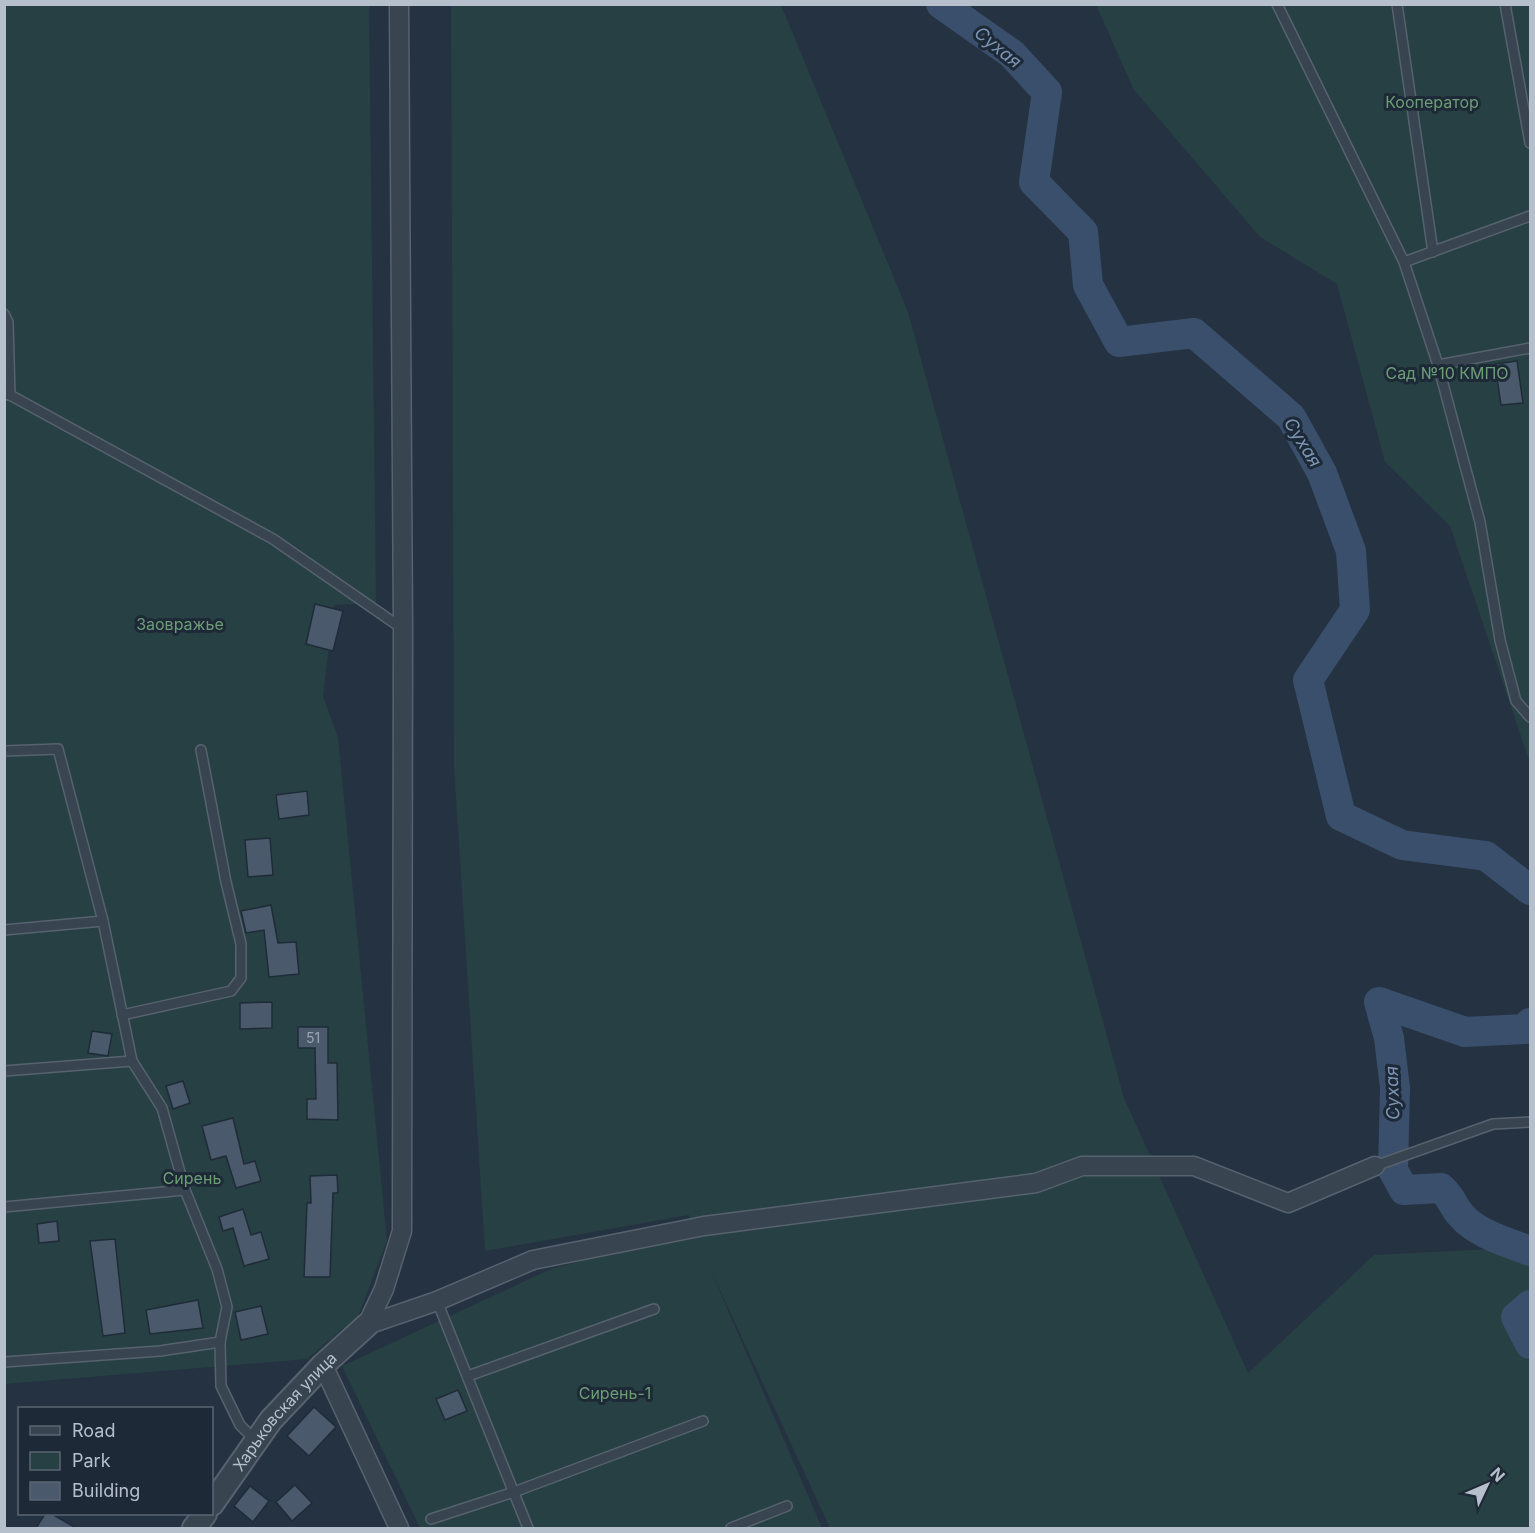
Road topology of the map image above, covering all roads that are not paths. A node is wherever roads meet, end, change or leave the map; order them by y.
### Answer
1 (399, 4) edge
2 (1277, 4) edge
3 (1397, 4) edge
4 (1505, 4) edge
5 (1530, 143) edge
6 (1530, 216) edge
7 (1432, 252) junction
8 (1404, 262) junction
9 (4, 314) edge
10 (1530, 348) edge
11 (1438, 365) junction
12 (7, 394) edge
13 (403, 629) junction
14 (1530, 717) edge
15 (201, 750) dead end
16 (4, 751) edge
17 (103, 921) junction
18 (4, 930) edge
19 (122, 1016) junction
20 (132, 1060) junction
21 (4, 1071) edge
22 (1530, 1122) edge
23 (1375, 1166) joint
24 (185, 1190) junction
25 (4, 1207) edge
26 (437, 1301) junction
27 (654, 1309) dead end
28 (367, 1325) junction
29 (220, 1342) junction
30 (4, 1362) edge
31 (323, 1365) junction
32 (468, 1376) junction
33 (703, 1421) dead end
34 (256, 1441) junction
35 (514, 1492) junction
36 (213, 1503) edge
37 (787, 1506) dead end
38 (204, 1515) edge
39 (431, 1519) dead end
40 (194, 1528) edge
41 (399, 1528) edge
42 (528, 1528) edge
43 (731, 1528) edge

1 - 13 street
2 - 8 lane
3 - 7 lane
4 - 5 lane
6 - 7 lane
7 - 8 lane
8 - 11 lane
9 - 12 lane
10 - 11 lane
11 - 14 lane
12 - 13 lane
13 - 28 street
15 - 19 lane
16 - 17 lane
17 - 18 lane
17 - 19 lane
19 - 20 lane
20 - 21 lane
20 - 24 lane
22 - 23 lane
23 - 26 street
24 - 25 lane
24 - 29 lane
26 - 28 street
26 - 32 lane
27 - 32 lane
28 - 31 street, Харьковская улица
29 - 30 lane
29 - 34 lane
31 - 34 street, Харьковская улица
31 - 41 street
32 - 35 lane
33 - 35 lane
34 - 36 street, Харьковская улица
35 - 39 lane
35 - 42 lane
37 - 43 lane
38 - 40 street

